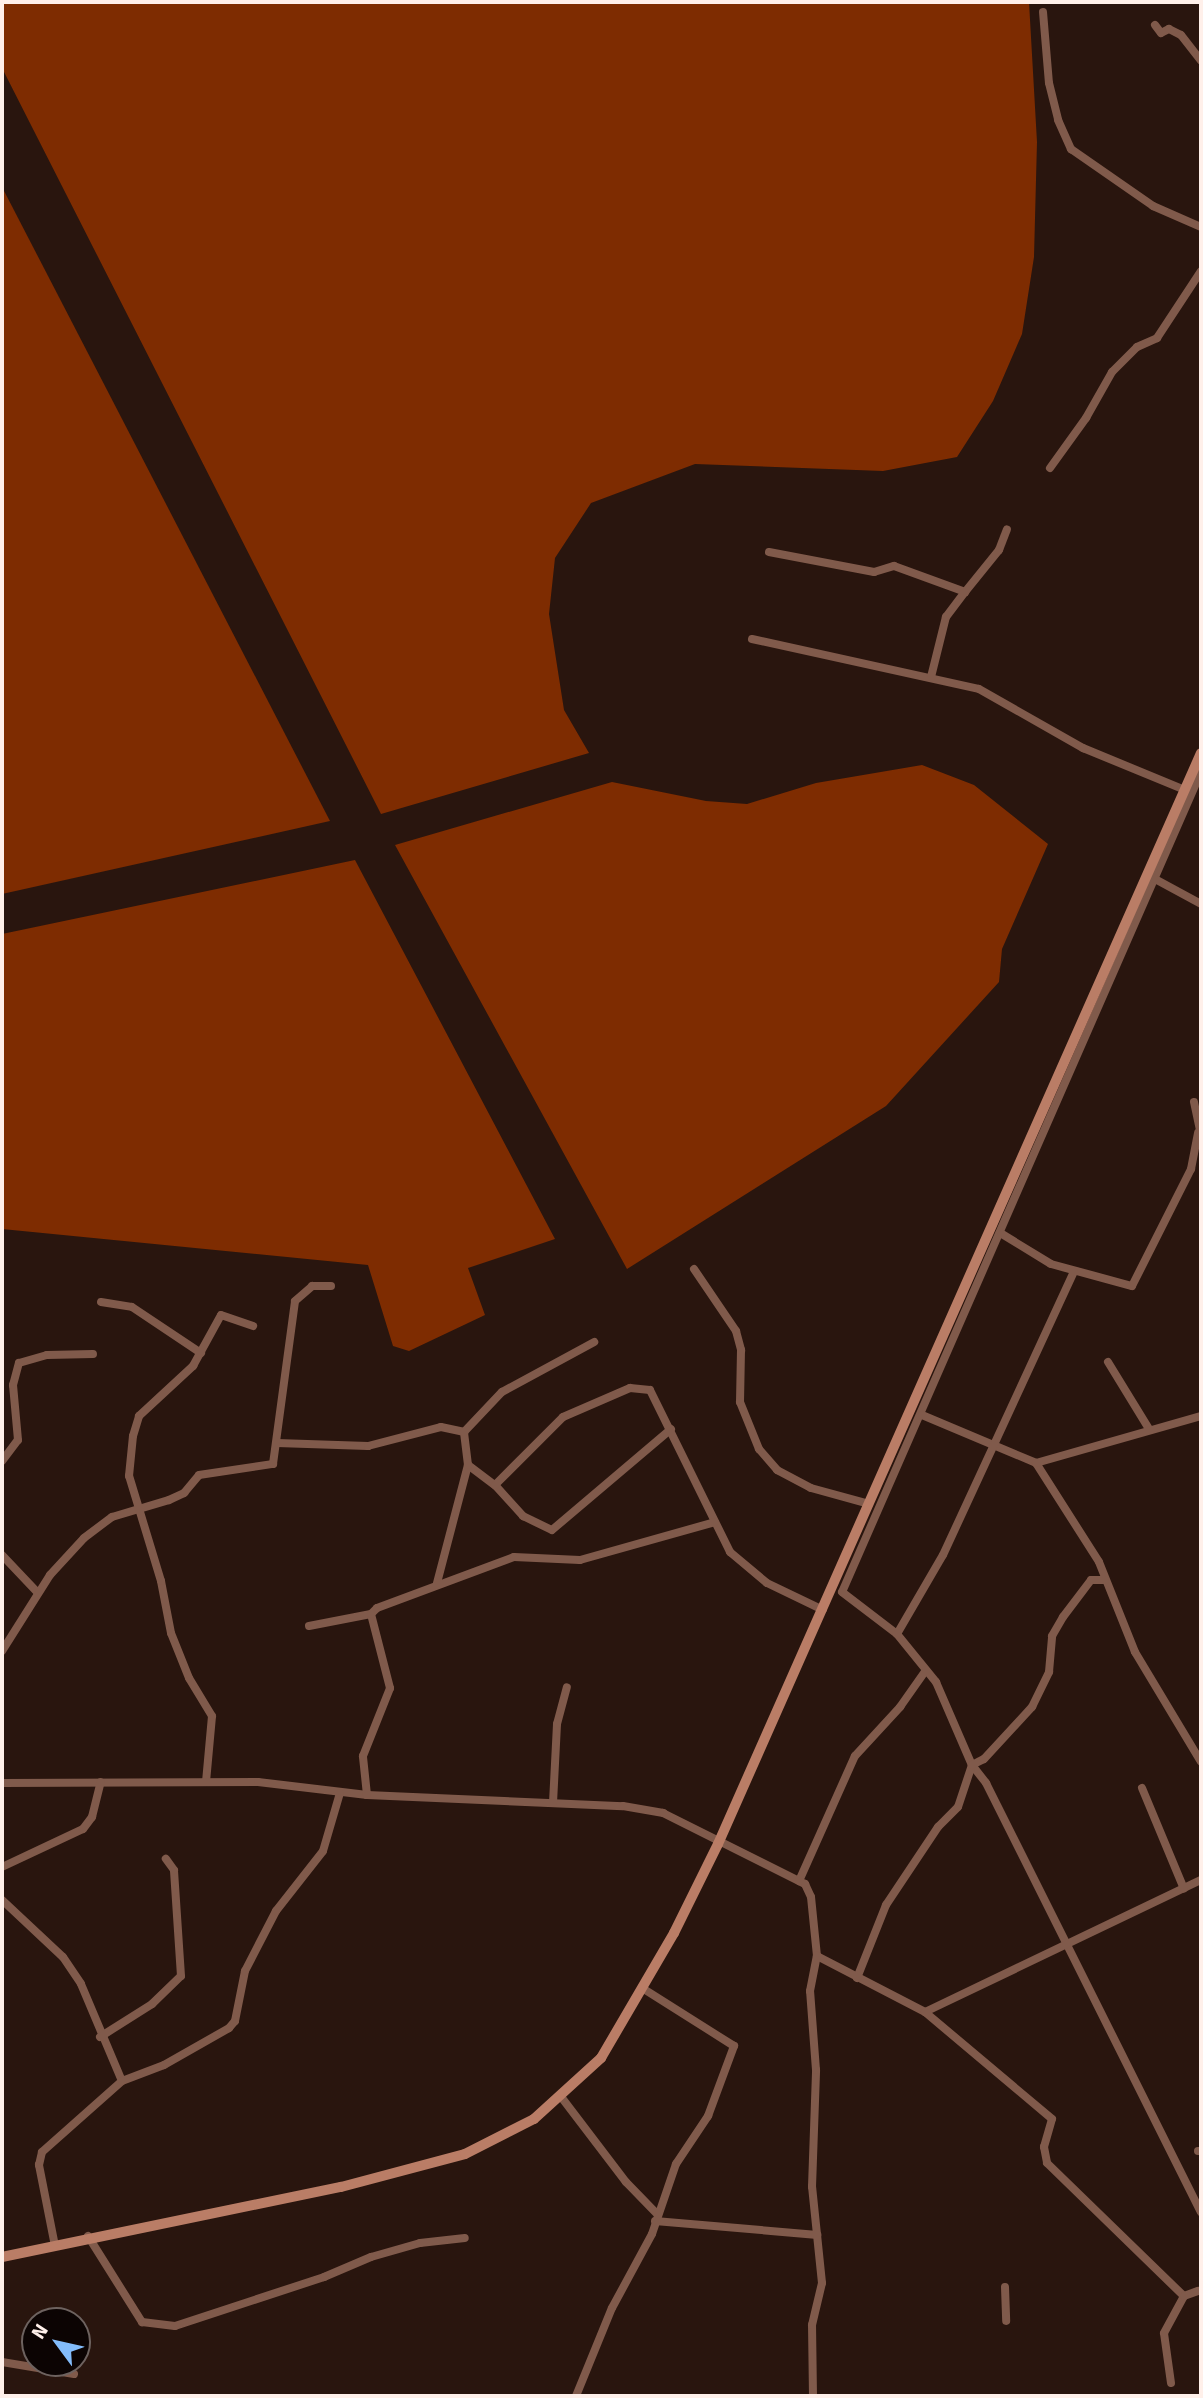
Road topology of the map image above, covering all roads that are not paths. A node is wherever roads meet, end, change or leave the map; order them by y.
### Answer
1 (1042, 12) dead end
2 (1155, 25) dead end
3 (1201, 61) edge
4 (1201, 227) edge
5 (1201, 271) edge
6 (1049, 468) dead end
7 (1007, 529) dead end
8 (769, 551) dead end
9 (965, 592) junction
10 (752, 639) dead end
11 (931, 677) junction
12 (1201, 753) edge
13 (1201, 772) edge
14 (1185, 790) junction
15 (1155, 879) junction
16 (1201, 904) edge
17 (1194, 1102) dead end
18 (1200, 1134) edge
19 (1002, 1234) junction
20 (694, 1269) dead end
21 (1074, 1272) junction
22 (331, 1286) dead end
23 (101, 1302) dead end
24 (253, 1326) dead end
25 (594, 1342) dead end
26 (201, 1353) junction
27 (93, 1354) dead end
28 (1108, 1362) dead end
29 (922, 1415) junction
30 (1201, 1416) edge
31 (671, 1429) junction
32 (1149, 1429) junction
33 (464, 1432) junction
34 (277, 1443) junction
35 (991, 1445) junction
36 (2, 1461) edge
37 (1036, 1463) junction
38 (468, 1465) junction
39 (495, 1485) junction
40 (869, 1504) junction
41 (139, 1508) junction
42 (715, 1522) junction
43 (2, 1555) edge
44 (1105, 1580) junction
45 (437, 1583) junction
46 (37, 1592) junction
47 (823, 1610) junction
48 (372, 1614) junction
49 (309, 1626) dead end
50 (897, 1634) junction
51 (2, 1651) edge
52 (926, 1670) junction
53 (567, 1687) dead end
54 (1201, 1762) edge
55 (972, 1765) junction
56 (206, 1782) junction
57 (2, 1783) edge
58 (101, 1783) junction
59 (1142, 1788) dead end
60 (340, 1793) junction
61 (367, 1795) junction
62 (553, 1803) junction
63 (718, 1844) junction
64 (166, 1859) dead end
65 (2, 1867) edge
66 (1201, 1880) edge
67 (799, 1881) junction
68 (1184, 1889) junction
69 (2, 1900) edge
70 (1069, 1944) junction
71 (817, 1956) junction
72 (857, 1978) junction
73 (644, 1989) junction
74 (925, 2012) junction
75 (100, 2037) junction
76 (122, 2081) junction
77 (562, 2098) junction
78 (1201, 2212) edge
79 (657, 2218) junction
80 (817, 2235) junction
81 (88, 2236) junction
82 (465, 2238) dead end
83 (55, 2246) junction
84 (2, 2257) edge
85 (1005, 2287) dead end
86 (1198, 2291) dead end
87 (1184, 2296) junction
88 (1006, 2321) dead end
89 (2, 2362) edge
90 (21, 2365) edge
91 (1171, 2384) dead end
92 (576, 2396) edge
93 (813, 2396) edge

1 - 4 street
2 - 3 street
5 - 6 street
7 - 9 street
8 - 9 street
9 - 11 street
10 - 11 street
11 - 14 street
12 - 14 main road
13 - 15 street
14 - 40 main road
15 - 16 street
15 - 19 street
17 - 18 street
18 - 21 street
19 - 21 street
19 - 29 street
20 - 40 street
21 - 35 street
22 - 34 street
23 - 26 street
24 - 26 street
25 - 33 street
26 - 41 street
27 - 36 street
28 - 32 street
29 - 35 street
29 - 50 street
30 - 32 street
31 - 39 street
31 - 39 street
31 - 42 street
32 - 37 street
33 - 34 street
33 - 38 street
34 - 41 street
35 - 37 street
35 - 50 street
37 - 44 street
38 - 39 street
38 - 45 street
40 - 47 main road
41 - 46 street
41 - 56 street
42 - 45 street
42 - 47 street
43 - 46 street
44 - 54 street
44 - 55 street
45 - 48 street
46 - 51 street
47 - 63 main road
48 - 49 street
48 - 61 street
50 - 52 street
52 - 55 street
52 - 67 street
53 - 62 street
55 - 70 street
55 - 72 street
56 - 58 street
56 - 60 street
57 - 58 street
58 - 65 street
59 - 68 street
60 - 61 street
60 - 76 street
61 - 62 street
62 - 63 street
63 - 67 street
63 - 73 main road
64 - 75 street
66 - 68 street
67 - 71 street
68 - 70 street
69 - 75 street
70 - 74 street
70 - 78 street
71 - 72 street
71 - 80 street
72 - 74 street
73 - 77 main road
73 - 79 street
74 - 87 street
75 - 76 street
76 - 83 street
77 - 79 street
77 - 81 main road
79 - 80 street
79 - 92 street
80 - 93 street
81 - 82 street
81 - 83 main road
83 - 84 main road
85 - 88 street
86 - 87 street
87 - 91 street
89 - 90 street

